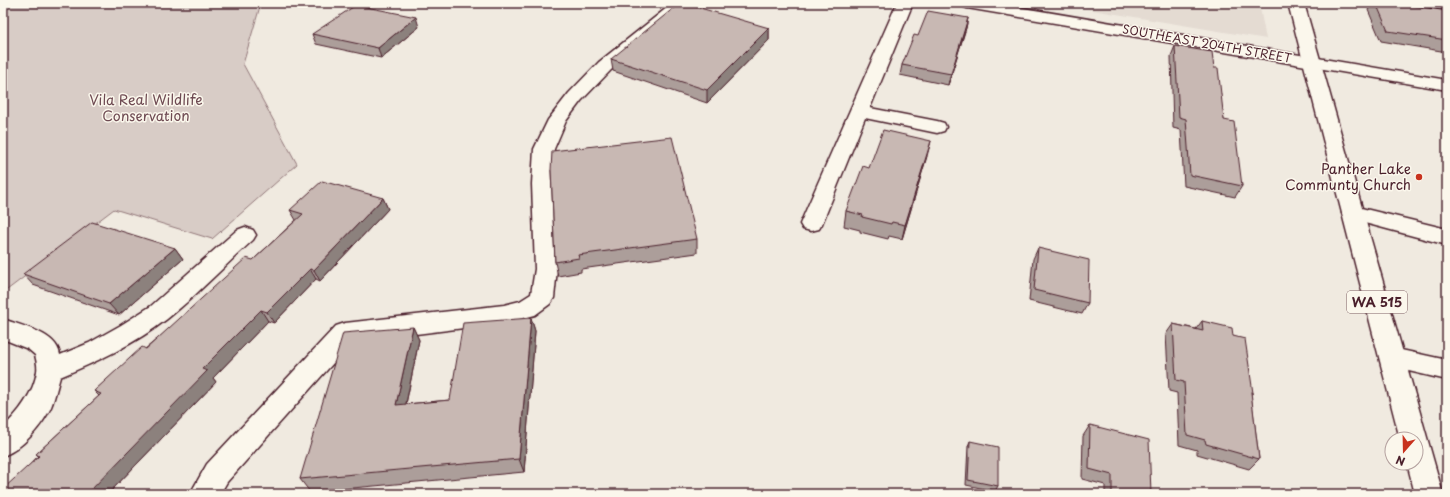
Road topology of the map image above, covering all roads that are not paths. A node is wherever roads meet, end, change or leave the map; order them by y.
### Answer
1 (681, 3) edge
2 (905, 3) edge
3 (966, 3) edge
4 (1296, 3) edge
5 (1016, 7) edge
6 (1312, 62) junction
7 (1447, 85) edge
8 (859, 111) junction
9 (937, 127) dead end
10 (1353, 213) junction
11 (811, 224) dead end
12 (245, 235) dead end
13 (1447, 237) edge
14 (3, 329) edge
15 (1392, 358) junction
16 (50, 370) junction
17 (1447, 370) edge
18 (1412, 431) edge
19 (3, 444) edge
20 (1423, 471) edge
21 (204, 494) edge
22 (1429, 494) edge

1 - 21 street
2 - 8 street
3 - 5 street, SOUTHEAST 204TH STREET
4 - 6 street, WA 515
5 - 6 street, SOUTHEAST 204TH STREET
6 - 7 street, SOUTHEAST 204TH STREET
6 - 10 street, WA 515
8 - 9 street
8 - 11 street
10 - 13 street
10 - 15 street, WA 515
12 - 16 street
14 - 16 street
15 - 17 street
15 - 18 street, WA 515
16 - 19 street
20 - 22 street

